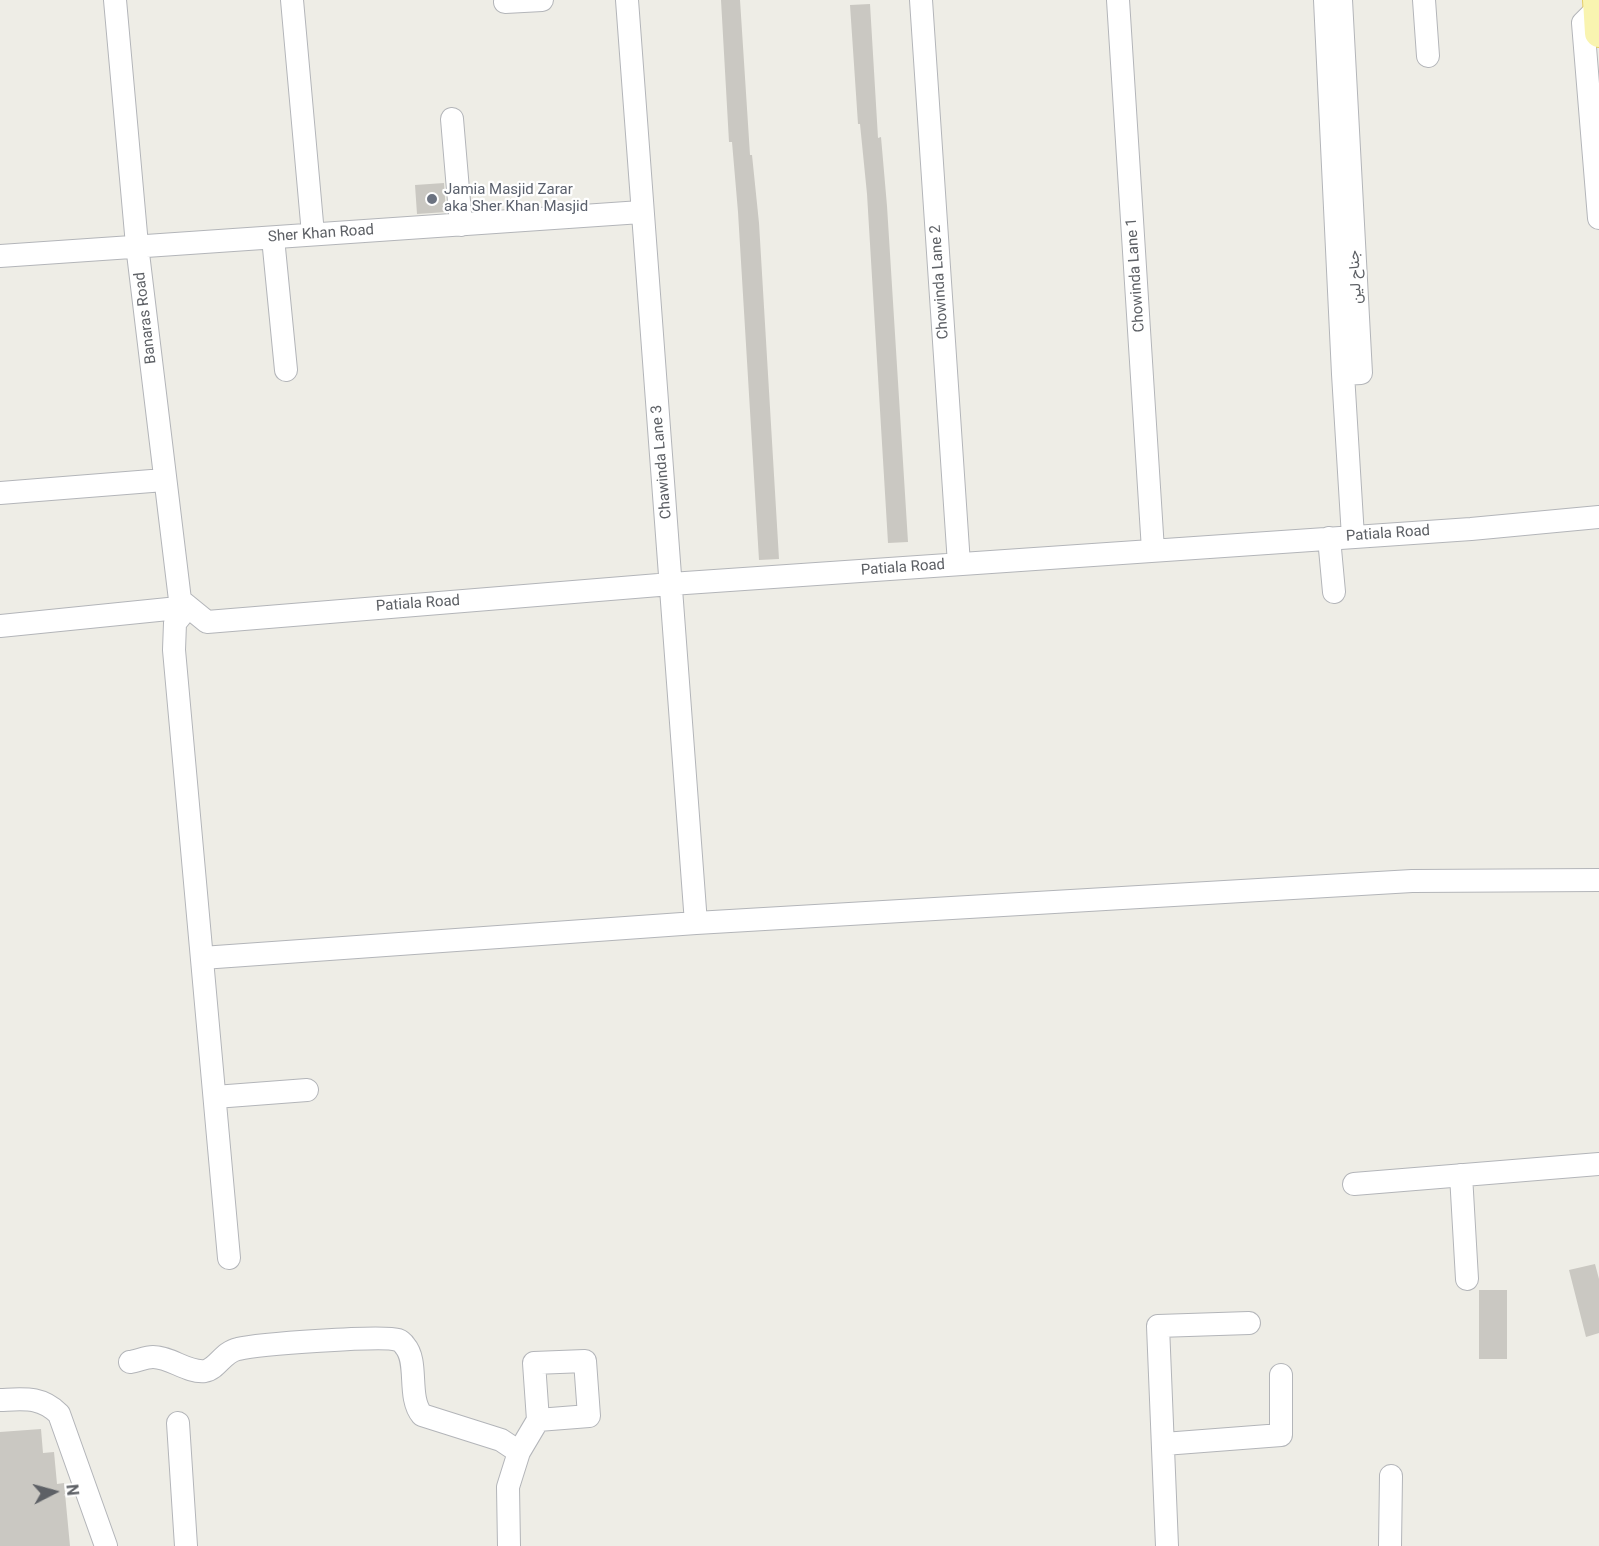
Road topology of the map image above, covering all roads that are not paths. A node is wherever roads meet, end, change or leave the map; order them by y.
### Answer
1 (115, 0) edge
2 (292, 0) edge
3 (542, 0) edge
4 (627, 0) edge
5 (921, 0) edge
6 (1118, 0) edge
7 (1325, 0) edge
8 (1341, 0) edge
9 (1424, 0) edge
10 (505, 2) dead end
11 (1598, 14) edge
12 (1428, 56) dead end
13 (1338, 109) junction
14 (452, 119) dead end
15 (641, 212) junction
16 (1599, 218) edge
17 (461, 225) junction
18 (313, 234) junction
19 (273, 238) junction
20 (137, 245) junction
21 (0, 256) edge
22 (286, 370) dead end
23 (165, 480) junction
24 (0, 493) edge
25 (1599, 517) edge
26 (1353, 537) junction
27 (1329, 538) junction
28 (1153, 550) junction
29 (958, 564) junction
30 (671, 584) junction
31 (1334, 592) dead end
32 (188, 608) junction
33 (0, 626) edge
34 (1599, 880) edge
35 (696, 923) junction
36 (202, 958) junction
37 (307, 1090) dead end
38 (214, 1097) junction
39 (1599, 1164) edge
40 (1461, 1175) junction
41 (1354, 1184) dead end
42 (229, 1258) dead end
43 (1467, 1279) dead end
44 (1249, 1323) dead end
45 (130, 1362) dead end
46 (1281, 1375) dead end
47 (0, 1400) edge
48 (538, 1420) dead end
49 (178, 1423) dead end
50 (1164, 1444) junction
51 (519, 1452) junction
52 (1391, 1476) dead end
53 (106, 1546) edge
54 (186, 1546) edge
55 (509, 1546) edge
56 (1167, 1546) edge
57 (1390, 1546) edge

1 - 20 street, Banaras Road
2 - 18 street
3 - 10 street
4 - 15 street, Chawinda Lane 3
5 - 29 street, Chowinda Lane 2
6 - 28 street, Chowinda Lane 1
7 - 13 street
8 - 13 street, جناح لین
9 - 12 street
11 - 16 street
13 - 26 street, جناح لین
14 - 17 street
15 - 17 street, Sher Khan Road
15 - 30 street, Chawinda Lane 3
17 - 18 street, Sher Khan Road
18 - 19 street, Sher Khan Road
19 - 20 street, Sher Khan Road
19 - 22 street
20 - 21 street, Sher Khan Road
20 - 23 street, Banaras Road
23 - 24 street
23 - 32 street, Banaras Road
25 - 26 street, Patiala Road
26 - 27 street, Patiala Road
27 - 28 street, Patiala Road
27 - 31 street
28 - 29 street, Patiala Road
29 - 30 street, Patiala Road
30 - 32 street, Patiala Road
30 - 35 street, Chawinda Lane 3
32 - 33 street
32 - 36 street
34 - 35 street
35 - 36 street
36 - 38 street
37 - 38 street
38 - 42 street
39 - 40 street
40 - 41 street
40 - 43 street
44 - 50 street
45 - 51 street
46 - 50 street
47 - 53 street
48 - 51 street
49 - 54 street
50 - 56 street
51 - 55 street
52 - 57 street

